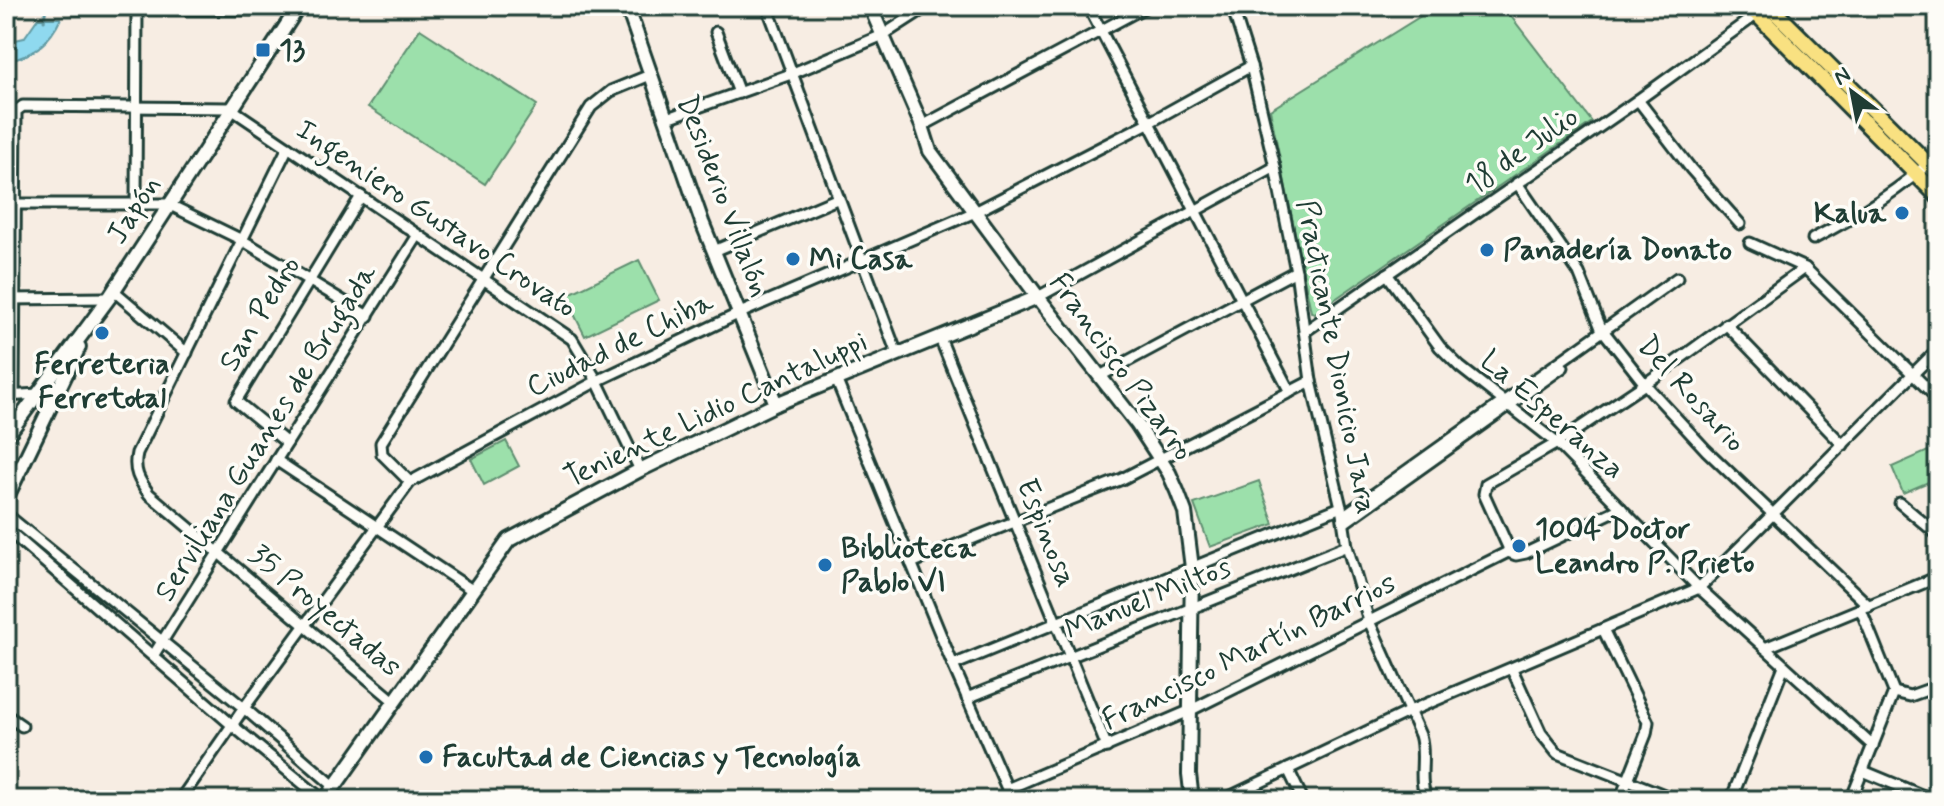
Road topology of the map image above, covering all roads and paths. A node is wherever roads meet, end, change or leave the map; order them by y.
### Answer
1 (627, 6) edge
2 (767, 6) edge
3 (870, 6) edge
4 (928, 6) edge
5 (1088, 6) edge
6 (1147, 6) edge
7 (1232, 6) edge
8 (76, 8) dead end
9 (137, 8) edge
10 (298, 8) edge
11 (1760, 8) edge
12 (716, 32) dead end
13 (1102, 32) junction
14 (883, 35) junction
15 (1251, 66) junction
16 (791, 74) junction
17 (650, 75) junction
18 (739, 93) junction
19 (1638, 100) junction
20 (137, 108) junction
21 (230, 108) junction
22 (665, 119) junction
23 (1150, 122) junction
24 (922, 126) junction
25 (288, 147) junction
26 (1935, 164) edge
27 (1275, 167) junction
28 (1917, 174) junction
29 (1517, 183) junction
30 (361, 196) junction
31 (1938, 196) edge
32 (839, 198) junction
33 (10, 204) edge
34 (168, 204) junction
35 (136, 205) junction
36 (975, 212) junction
37 (1196, 212) junction
38 (1740, 224) dead end
39 (418, 235) junction
40 (1813, 239) dead end
41 (242, 240) junction
42 (1750, 243) dead end
43 (714, 251) junction
44 (861, 262) junction
45 (1805, 268) junction
46 (1296, 271) junction
47 (1387, 274) junction
48 (1677, 278) dead end
49 (309, 279) junction
50 (484, 279) junction
51 (111, 294) junction
52 (1038, 297) junction
53 (10, 299) edge
54 (1242, 301) junction
55 (740, 313) junction
56 (368, 316) junction
57 (92, 321) junction
58 (1726, 324) junction
59 (1304, 332) junction
60 (1605, 333) junction
61 (940, 338) junction
62 (1938, 349) edge
63 (187, 353) junction
64 (897, 354) junction
65 (1913, 374) junction
66 (1100, 376) junction
67 (836, 379) junction
68 (597, 381) junction
69 (1311, 381) junction
70 (1645, 384) junction
71 (1290, 392) junction
72 (38, 394) junction
73 (10, 396) edge
74 (1938, 399) edge
75 (776, 404) junction
76 (1506, 404) junction
77 (6, 437) edge
78 (287, 443) junction
79 (1557, 443) junction
80 (1843, 445) junction
81 (276, 460) junction
82 (1161, 460) junction
83 (640, 470) junction
84 (410, 482) junction
85 (6, 499) edge
86 (1900, 503) dead end
87 (1621, 508) junction
88 (8, 515) edge
89 (1343, 515) junction
90 (1773, 516) junction
91 (1015, 521) junction
92 (376, 526) junction
93 (1938, 535) edge
94 (1347, 546) junction
95 (219, 552) junction
96 (1508, 552) junction
97 (911, 563) junction
98 (1192, 568) junction
99 (1938, 577) edge
100 (1699, 588) junction
101 (472, 590) junction
102 (1191, 608) junction
103 (1865, 608) junction
104 (1369, 621) junction
105 (1057, 623) junction
106 (305, 624) junction
107 (1603, 629) junction
108 (163, 643) junction
109 (1765, 648) junction
110 (153, 656) junction
111 (1071, 656) junction
112 (953, 665) junction
113 (1784, 666) junction
114 (1512, 669) junction
115 (1938, 686) edge
116 (1894, 692) junction
117 (967, 698) junction
118 (394, 701) junction
119 (244, 708) junction
120 (1189, 711) junction
121 (1410, 711) junction
122 (6, 715) edge
123 (232, 725) junction
124 (22, 726) dead end
125 (1873, 746) junction
126 (1107, 747) junction
127 (1288, 769) junction
128 (1863, 771) junction
129 (1627, 780) junction
130 (334, 786) junction
131 (1007, 789) junction
132 (1928, 798) edge
133 (180, 800) edge
134 (324, 800) edge
135 (1012, 800) edge
136 (1192, 800) edge
137 (1223, 800) edge
138 (1303, 800) edge
139 (1428, 800) edge
140 (1620, 800) edge
141 (1677, 800) edge
142 (1731, 800) edge
143 (1851, 800) edge

1 - 17 street, Desiderio Villalón
2 - 16 street
3 - 14 street, Francisco Pizarro
4 - 14 street
5 - 13 street
6 - 13 street
7 - 15 street, Practicante Dionicio Jara
8 - 9 street
9 - 10 street
9 - 20 street
10 - 21 street, Japón
11 - 19 street, 18 de Julio
11 - 26 main road
11 - 28 main road
12 - 18 street
13 - 23 street
13 - 24 street
14 - 16 street
14 - 24 street, Francisco Pizarro
15 - 23 street, Ciudad de Chiba
15 - 27 street, Practicante Dionicio Jara
16 - 18 street
16 - 32 street
17 - 22 street, Desiderio Villalón
17 - 50 street
18 - 22 street
19 - 29 street, 18 de Julio
19 - 38 street
20 - 21 street
20 - 33 street
20 - 35 street
21 - 25 street, Ingeniero Gustavo Crovato
21 - 34 street, Japón
22 - 43 street, Desiderio Villalón
23 - 36 street, Ciudad de Chiba
23 - 37 street
24 - 36 street, Francisco Pizarro
25 - 30 street, Ingeniero Gustavo Crovato
25 - 41 street
26 - 28 street
27 - 37 street, Teniente Lidio Cantaluppi
27 - 46 street, Practicante Dionicio Jara
28 - 31 main road
28 - 40 street
29 - 47 street, 18 de Julio
29 - 60 street, Del Rosario
30 - 39 street, Ingeniero Gustavo Crovato
30 - 49 street, San Pedro
32 - 43 street
32 - 44 street
33 - 35 street
33 - 53 street
34 - 35 street
34 - 41 street
34 - 51 street, Japón
36 - 44 street, Ciudad de Chiba
36 - 52 street, Francisco Pizarro
37 - 52 street, Teniente Lidio Cantaluppi
37 - 54 street
39 - 50 street, Ingeniero Gustavo Crovato
39 - 56 street, Serviliana Guanes de Brugada
41 - 49 street
41 - 63 street
42 - 45 street
43 - 55 street, Desiderio Villalón
44 - 55 street, Ciudad de Chiba
44 - 64 street
45 - 58 street
45 - 65 street
46 - 54 street
46 - 59 street, Practicante Dionicio Jara
47 - 59 street, 18 de Julio
47 - 76 street, La Esperanza
48 - 60 street
49 - 56 street
49 - 78 street, San Pedro
50 - 68 street, Ingeniero Gustavo Crovato
50 - 84 street
51 - 53 street
51 - 57 street, Japón
51 - 63 street
52 - 61 street, Teniente Lidio Cantaluppi
52 - 66 street, Francisco Pizarro
53 - 73 street
54 - 66 street
54 - 71 street
55 - 68 street, Ciudad de Chiba
55 - 75 street, Desiderio Villalón
56 - 78 street, Serviliana Guanes de Brugada
57 - 72 street, Japón
57 - 85 street
58 - 70 street
58 - 80 street
59 - 69 street, Practicante Dionicio Jara
60 - 70 street, Del Rosario
60 - 76 street
61 - 64 street, Teniente Lidio Cantaluppi
61 - 91 street, Espinosa
62 - 65 street
63 - 95 street, 35 Proyectadas
64 - 67 street, Teniente Lidio Cantaluppi
65 - 74 street
65 - 80 street
66 - 82 street, Francisco Pizarro
67 - 75 street, Teniente Lidio Cantaluppi
67 - 97 street
68 - 83 street, Ingeniero Gustavo Crovato
68 - 84 street, Ciudad de Chiba
69 - 71 street
69 - 89 street, Practicante Dionicio Jara
70 - 79 street
70 - 90 street, Del Rosario
71 - 82 street
72 - 73 street
72 - 77 street, Japón
75 - 83 street, Teniente Lidio Cantaluppi
76 - 79 street, La Esperanza
76 - 89 street
78 - 81 street, Serviliana Guanes de Brugada
79 - 87 street, La Esperanza
79 - 96 street
80 - 90 street
81 - 92 street
81 - 95 street, Serviliana Guanes de Brugada
82 - 91 street
82 - 98 street, Francisco Pizarro
83 - 101 street, Teniente Lidio Cantaluppi
84 - 92 street, Ciudad de Chiba
86 - 93 street
87 - 96 street, Francisco Martín Barrios
87 - 100 street, La Esperanza
88 - 108 street
88 - 110 street
89 - 94 street, Practicante Dionicio Jara
89 - 98 street
90 - 100 street
90 - 103 street, Del Rosario
91 - 97 street
91 - 105 street, Espinosa
92 - 101 street
92 - 106 street, Ciudad de Chiba
94 - 102 street, Manuel Miltos
94 - 104 street, Practicante Dionicio Jara
95 - 106 street, 35 Proyectadas
95 - 108 street, Serviliana Guanes de Brugada
96 - 104 street, Francisco Martín Barrios
97 - 112 street
98 - 102 street, Francisco Pizarro
98 - 105 street
99 - 103 street
100 - 107 street
100 - 109 street, La Esperanza
101 - 118 street, Teniente Lidio Cantaluppi
102 - 111 street, Manuel Miltos
102 - 120 street, Francisco Pizarro
103 - 109 street
103 - 116 street, Del Rosario
104 - 120 street, Francisco Martín Barrios
104 - 121 street, Practicante Dionicio Jara
105 - 111 street, Espinosa
105 - 112 street
106 - 118 street, 35 Proyectadas
106 - 119 street, Ciudad de Chiba
107 - 114 street
107 - 129 street
108 - 110 street, Serviliana Guanes de Brugada
108 - 119 street
109 - 113 street, La Esperanza
110 - 123 street
111 - 117 street, Manuel Miltos
111 - 126 street, Espinosa
112 - 117 street
113 - 125 street, La Esperanza
113 - 142 street
114 - 121 street
114 - 129 street
115 - 116 street
116 - 125 street
117 - 131 street
118 - 130 street, Teniente Lidio Cantaluppi
119 - 123 street, Ciudad de Chiba
119 - 130 street
120 - 126 street, Francisco Martín Barrios
120 - 136 street, Francisco Pizarro
121 - 127 street
121 - 139 street, Practicante Dionicio Jara
122 - 124 street
123 - 133 street, Ciudad de Chiba
123 - 134 street
125 - 128 street
126 - 131 street, Francisco Martín Barrios
127 - 137 street
127 - 138 street
128 - 132 street
128 - 143 street
129 - 140 street
129 - 141 street
130 - 134 street, Teniente Lidio Cantaluppi
131 - 135 street

